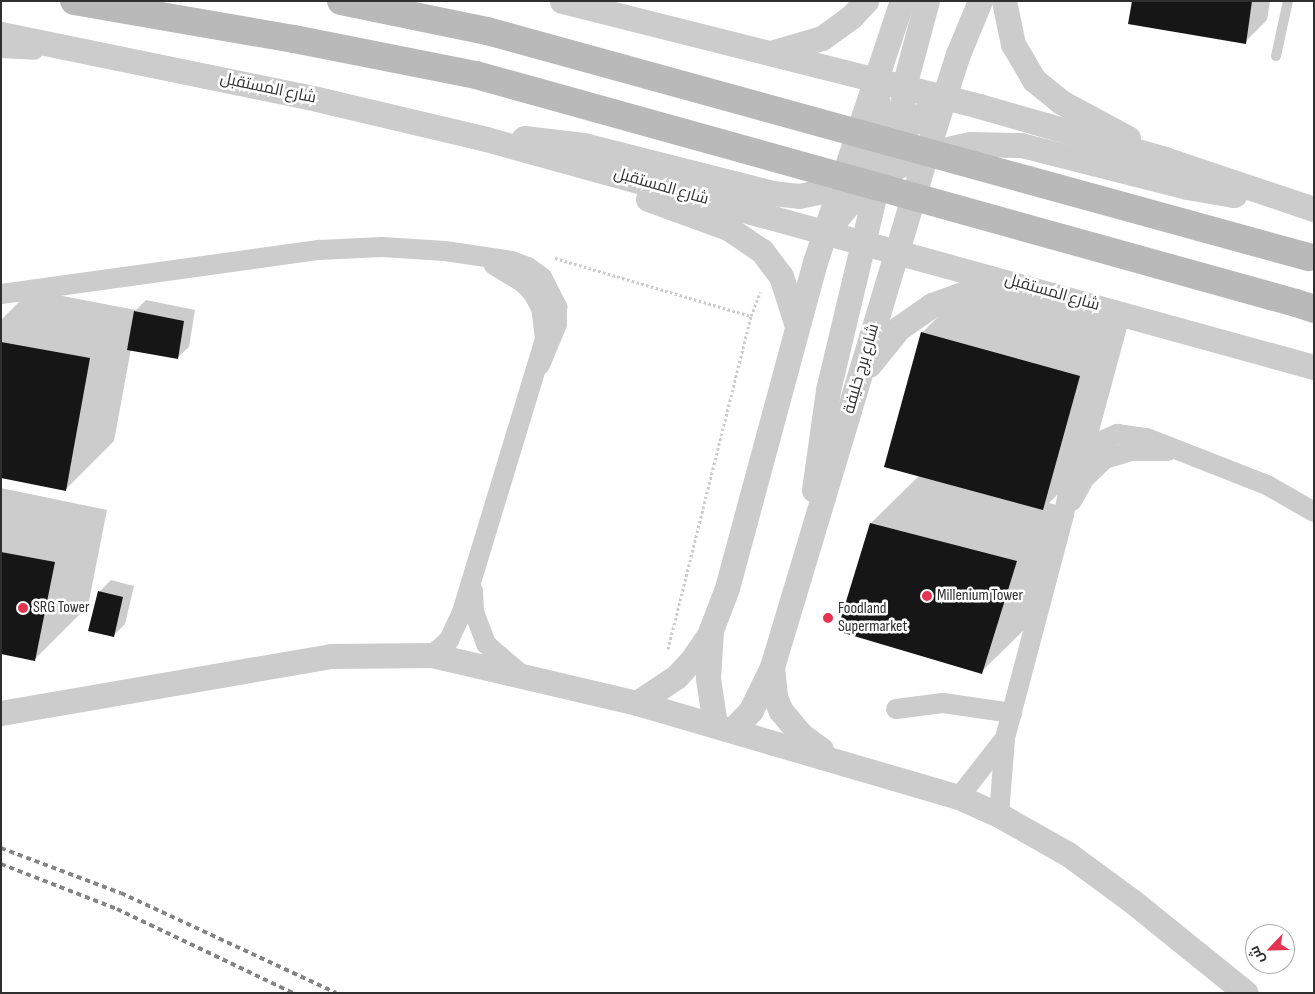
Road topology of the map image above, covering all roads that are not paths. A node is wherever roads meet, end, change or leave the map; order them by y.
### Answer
1 (74, 1) edge
2 (341, 1) edge
3 (562, 1) edge
4 (866, 1) edge
5 (902, 1) edge
6 (927, 1) edge
7 (980, 1) edge
8 (1004, 1) edge
9 (1288, 1) edge
10 (1, 34) edge
11 (1, 48) edge
12 (92, 52) junction
13 (768, 52) junction
14 (1276, 56) dead end
15 (874, 80) junction
16 (904, 86) junction
17 (944, 97) junction
18 (900, 134) junction
19 (486, 139) junction
20 (880, 148) junction
21 (926, 154) junction
22 (1165, 159) junction
23 (609, 172) junction
24 (887, 174) junction
25 (844, 177) junction
26 (1272, 197) junction
27 (1314, 208) edge
28 (825, 233) junction
29 (864, 243) junction
30 (896, 251) junction
31 (1311, 258) edge
32 (1038, 289) junction
33 (1, 294) edge
34 (1305, 306) edge
35 (797, 327) junction
36 (1314, 367) edge
37 (855, 394) junction
38 (1313, 510) edge
39 (809, 543) junction
40 (472, 581) junction
41 (711, 630) junction
42 (432, 655) junction
43 (772, 667) junction
44 (523, 676) junction
45 (637, 703) junction
46 (896, 708) dead end
47 (1, 713) edge
48 (1012, 713) junction
49 (724, 728) junction
50 (1005, 738) junction
51 (836, 759) junction
52 (959, 797) junction
53 (999, 815) junction
54 (1246, 993) edge

1 - 34 main road, bridge
2 - 31 main road, bridge
3 - 13 street
4 - 13 street
5 - 15 street
6 - 16 street
7 - 17 street, شارع برج خليفة
8 - 22 street
9 - 14 lane
10 - 12 street, شارع المستقبل
11 - 12 street
12 - 19 street, شارع المستقبل
13 - 15 street
15 - 16 street
15 - 20 street
15 - 25 street
16 - 17 street
16 - 18 street
17 - 18 street
17 - 21 street, شارع برج خليفة
17 - 22 street
18 - 20 street
18 - 24 street
19 - 23 street, شارع المستقبل
19 - 25 street
20 - 24 street
20 - 25 street
21 - 24 street
21 - 26 street
21 - 30 street, شارع برج خليفة
22 - 26 street
23 - 28 street, شارع المستقبل
23 - 35 street
24 - 28 street
24 - 29 street
24 - 30 street
25 - 28 street
26 - 27 street
28 - 29 street, شارع المستقبل
28 - 35 street
29 - 30 street, شارع المستقبل
29 - 39 street
30 - 32 street, شارع المستقبل
30 - 37 street, شارع برج خليفة
32 - 36 street, شارع المستقبل
32 - 37 street
33 - 40 street
35 - 41 street
37 - 39 street, شارع برج خليفة
38 - 48 street
39 - 43 street, شارع برج خليفة
40 - 42 street
40 - 44 street
41 - 45 street
41 - 49 street
42 - 44 street
42 - 47 street
43 - 49 street, شارع برج خليفة
43 - 51 street
44 - 45 street
45 - 49 street
46 - 48 street
48 - 50 street
49 - 51 street
50 - 52 street
50 - 53 street
51 - 52 street
52 - 53 street
53 - 54 street

